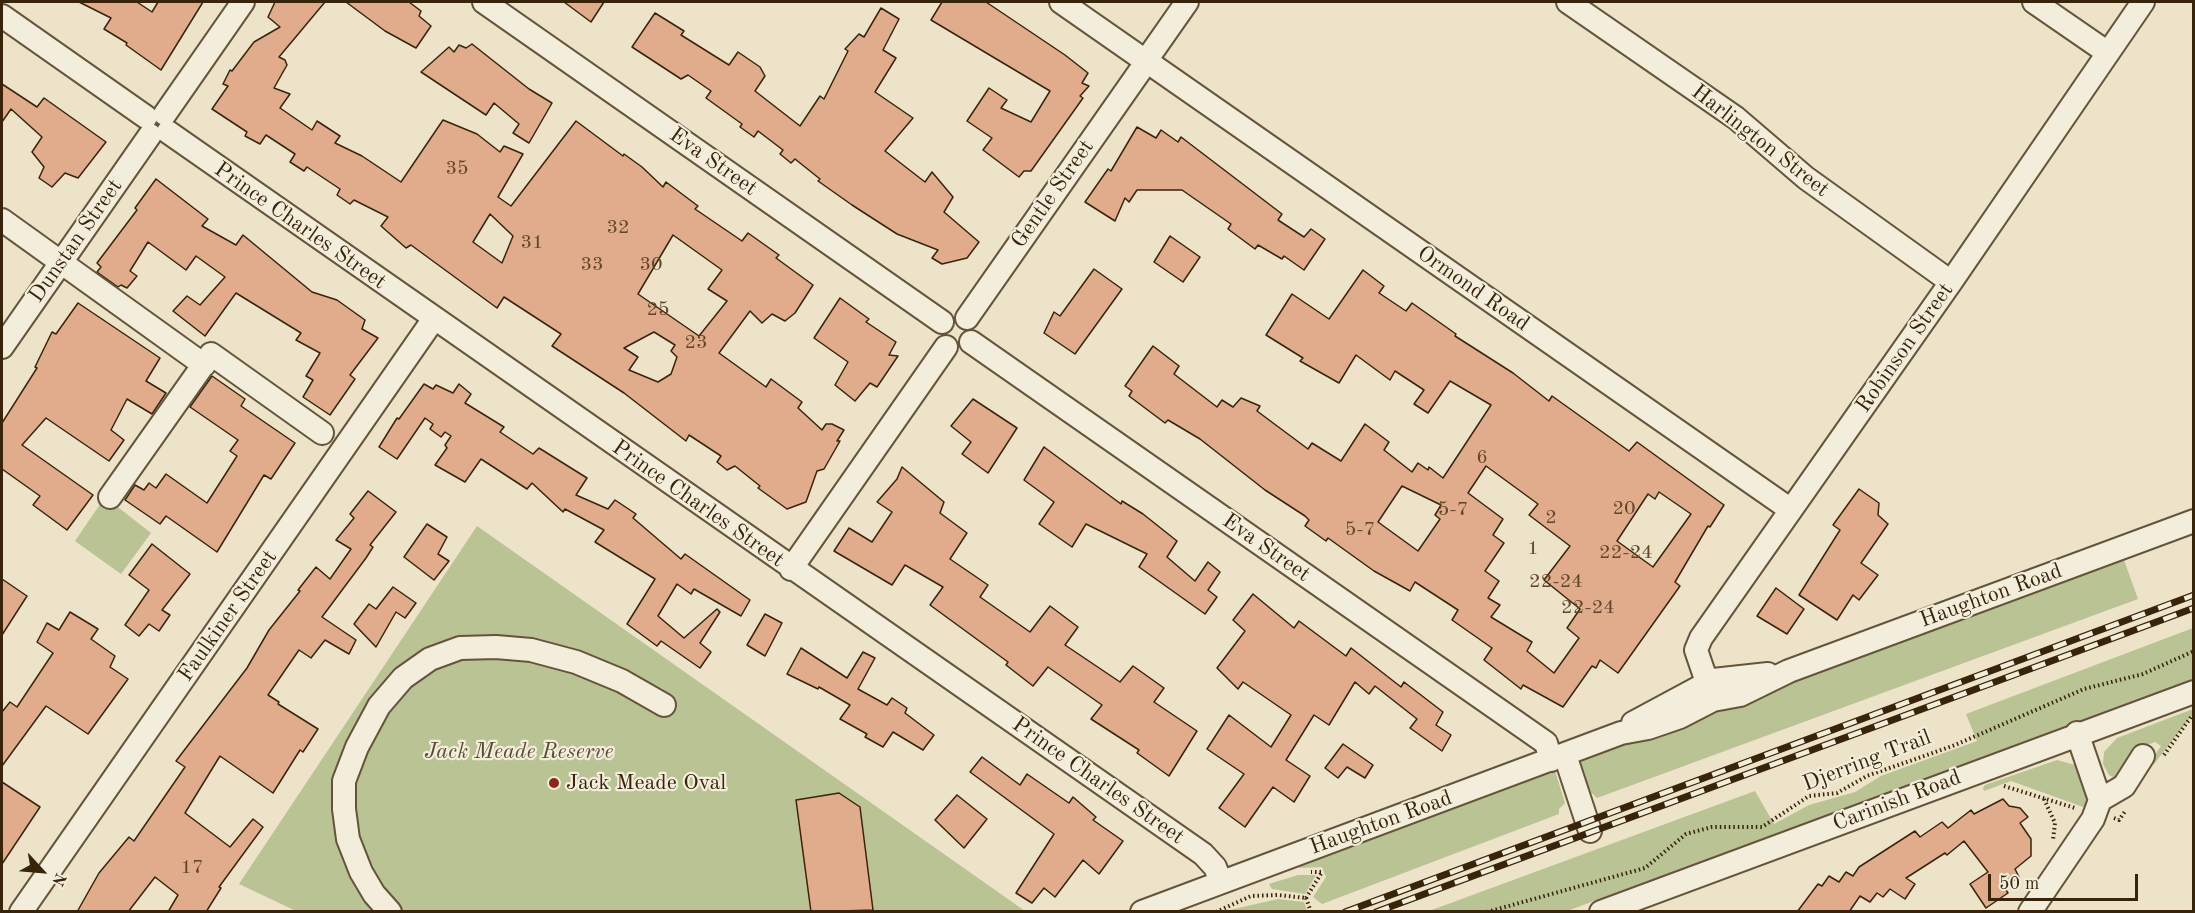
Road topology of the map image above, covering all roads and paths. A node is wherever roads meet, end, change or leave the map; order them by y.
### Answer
1 (243, 2) edge
2 (484, 2) edge
3 (1061, 2) edge
4 (1187, 2) edge
5 (1568, 2) edge
6 (2034, 2) edge
7 (2144, 2) edge
8 (2, 16) edge
9 (2108, 53) junction
10 (1146, 61) junction
11 (157, 125) junction
12 (2, 220) edge
13 (60, 261) junction
14 (1951, 282) junction
15 (967, 318) junction
16 (434, 320) junction
17 (942, 322) junction
18 (971, 342) junction
19 (2, 347) edge
20 (946, 347) junction
21 (204, 364) junction
22 (322, 433) dead end
23 (110, 497) dead end
24 (1791, 510) junction
25 (2193, 521) edge
26 (791, 569) junction
27 (2193, 651) edge
28 (1710, 691) junction
29 (2193, 692) edge
30 (664, 705) dead end
31 (2077, 733) junction
32 (2143, 756) dead end
33 (1558, 757) junction
34 (2044, 798) dead end
35 (2100, 800) junction
36 (1590, 831) dead end
37 (2051, 849) dead end
38 (1305, 872) dead end
39 (1221, 882) junction
40 (1306, 898) junction
41 (21, 912) edge
42 (390, 912) edge
43 (1142, 912) edge
44 (1216, 912) edge
45 (1311, 912) edge
46 (1487, 912) edge
47 (1601, 912) edge
48 (2030, 912) edge

1 - 11 street, Dunstan Street
2 - 17 street, Eva Street
3 - 10 street, Ormond Road
4 - 10 street, Gentle Street
5 - 14 street, Harlington Street
6 - 9 street
7 - 9 street, Robinson Street
8 - 11 street, Prince Charles Street
9 - 14 street, Robinson Street
10 - 15 street, Gentle Street
10 - 24 street, Ormond Road
11 - 13 street, Dunstan Street
11 - 16 street, Prince Charles Street
12 - 13 street
13 - 19 street, Dunstan Street
13 - 21 street
14 - 24 street, Robinson Street
15 - 17 street
15 - 18 street
16 - 26 street, Prince Charles Street
16 - 41 street, Faulkiner Street
17 - 20 street
18 - 20 street
18 - 33 street, Eva Street
20 - 26 street
21 - 22 street
21 - 23 street
24 - 28 street, Robinson Street
25 - 28 street, Haughton Road
26 - 39 street, Prince Charles Street
27 - 46 path, Djerring Trail
28 - 33 street, Haughton Road
29 - 31 street, Carinish Road
30 - 42 street
31 - 35 street
31 - 47 street, Carinish Road
32 - 35 street
33 - 36 street, Eva Street
33 - 39 street, Haughton Road
34 - 37 path
35 - 48 street
38 - 40 path
39 - 43 street, Haughton Road
40 - 44 path
40 - 45 path

